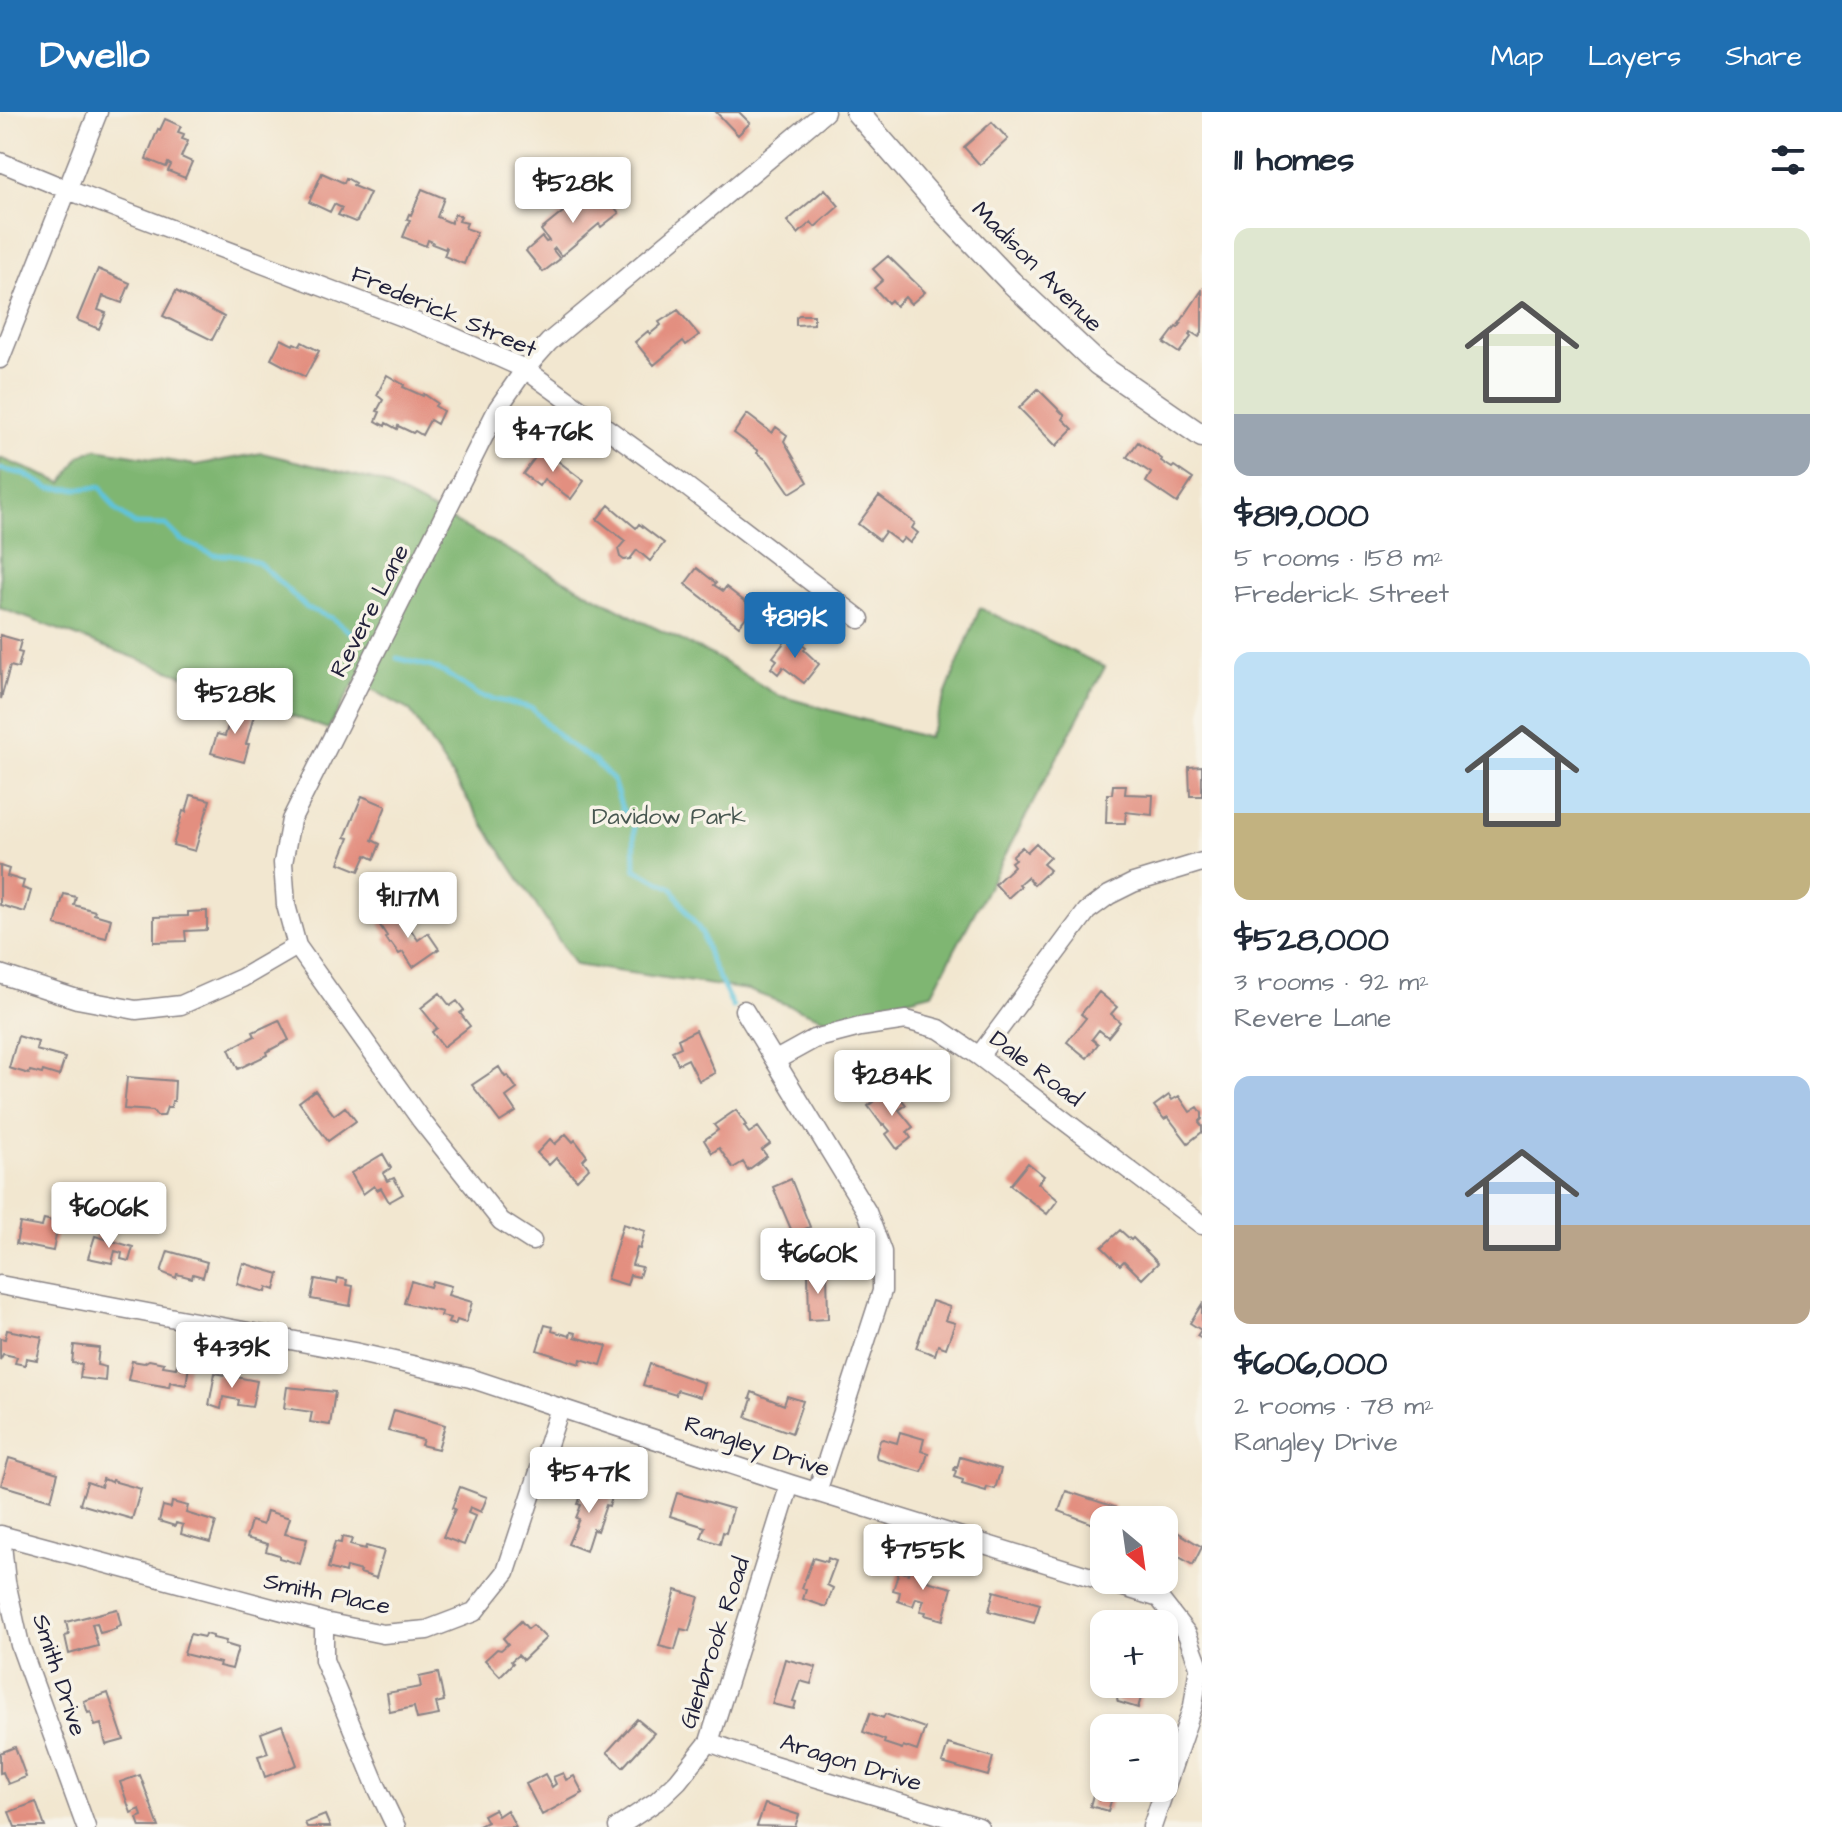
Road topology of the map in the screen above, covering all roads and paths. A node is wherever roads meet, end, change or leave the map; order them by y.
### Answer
1 (98, 112) edge
2 (825, 112) edge
3 (857, 112) edge
4 (0, 162) edge
5 (68, 190) junction
6 (0, 359) edge
7 (525, 369) junction
8 (1201, 434) edge
9 (860, 619) dead end
10 (1202, 862) edge
11 (297, 946) junction
12 (0, 974) edge
13 (744, 1010) dead end
14 (979, 1056) junction
15 (776, 1060) junction
16 (1202, 1225) edge
17 (532, 1241) dead end
18 (0, 1285) edge
19 (560, 1408) junction
20 (790, 1484) junction
21 (817, 1492) junction
22 (0, 1535) edge
23 (324, 1622) junction
24 (709, 1742) junction
25 (86, 1827) edge
26 (396, 1827) edge
27 (618, 1827) edge
28 (979, 1827) edge
29 (1152, 1827) edge

1 - 5 street
2 - 7 street, Revere Lane
3 - 8 street, Madison Avenue
4 - 5 street, Frederick Street
5 - 6 street
5 - 7 street, Frederick Street
7 - 9 street, Frederick Street
7 - 11 street, Revere Lane
10 - 14 street
11 - 12 street
11 - 17 street, Revere Lane
13 - 15 street
14 - 15 street, Dale Road
14 - 16 street, Dale Road
15 - 21 street
18 - 19 street, Rangley Drive
19 - 20 street, Rangley Drive
19 - 23 street, Smith Place
20 - 21 street, Rangley Drive
20 - 24 street, Glenbrook Road
21 - 29 street, Rangley Drive
22 - 23 street, Smith Place
22 - 25 street, Smith Drive
23 - 26 street
24 - 27 street, Glenbrook Road
24 - 28 street, Aragon Drive

